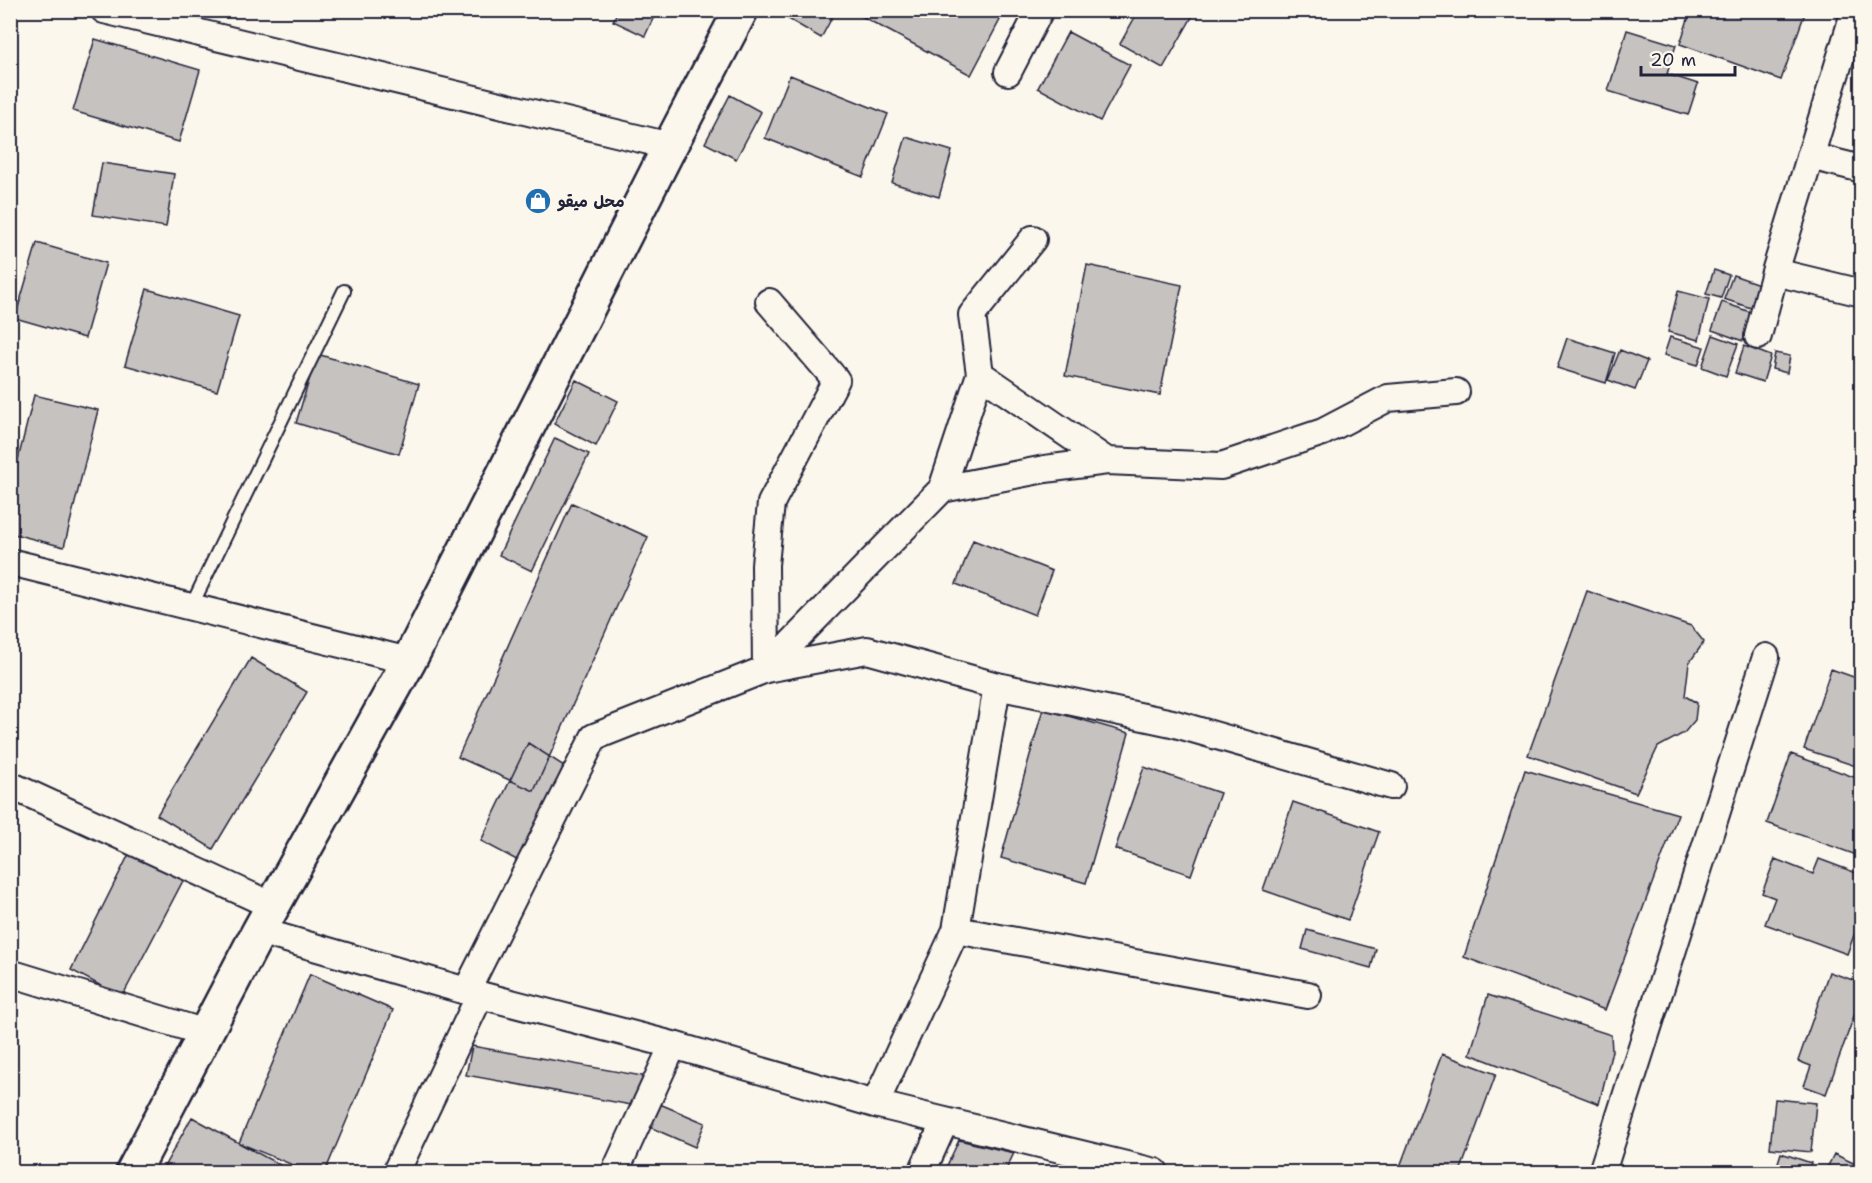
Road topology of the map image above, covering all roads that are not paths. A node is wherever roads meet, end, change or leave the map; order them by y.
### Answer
1 (104, 10) edge
2 (741, 10) edge
3 (1040, 10) edge
4 (1855, 10) edge
5 (1008, 72) dead end
6 (670, 146) junction
7 (1810, 156) junction
8 (1862, 169) edge
9 (1033, 239) dead end
10 (1774, 272) junction
11 (344, 291) dead end
12 (1862, 293) edge
13 (769, 302) dead end
14 (1758, 336) dead end
15 (980, 374) junction
16 (1456, 392) dead end
17 (1107, 461) junction
18 (942, 489) junction
19 (10, 562) edge
20 (191, 607) junction
21 (1766, 657) dead end
22 (409, 661) junction
23 (766, 669) junction
24 (997, 686) junction
25 (10, 785) edge
26 (1391, 786) dead end
27 (266, 918) junction
28 (956, 930) junction
29 (10, 973) edge
30 (474, 992) junction
31 (1308, 995) dead end
32 (206, 1033) junction
33 (673, 1045) junction
34 (875, 1104) junction
35 (945, 1120) junction
36 (133, 1173) edge
37 (396, 1173) edge
38 (615, 1173) edge
39 (922, 1173) edge
40 (1155, 1173) edge
41 (1602, 1173) edge

1 - 6 street
2 - 6 main road
3 - 5 street
4 - 7 street
6 - 22 main road
7 - 8 street
7 - 10 street
9 - 15 street
10 - 12 street
10 - 14 street
11 - 20 lane
13 - 23 street
15 - 17 street
15 - 18 street
16 - 17 street
17 - 18 street
18 - 23 street
19 - 20 street
20 - 22 street
21 - 41 street
22 - 27 main road
23 - 24 street
23 - 30 street
24 - 26 street
24 - 28 street
25 - 27 street
27 - 30 street
27 - 32 main road
28 - 31 street
28 - 34 street
29 - 32 street
30 - 33 street
30 - 37 street
32 - 36 main road
33 - 34 street
33 - 38 street
34 - 35 street
35 - 39 street
35 - 40 street

